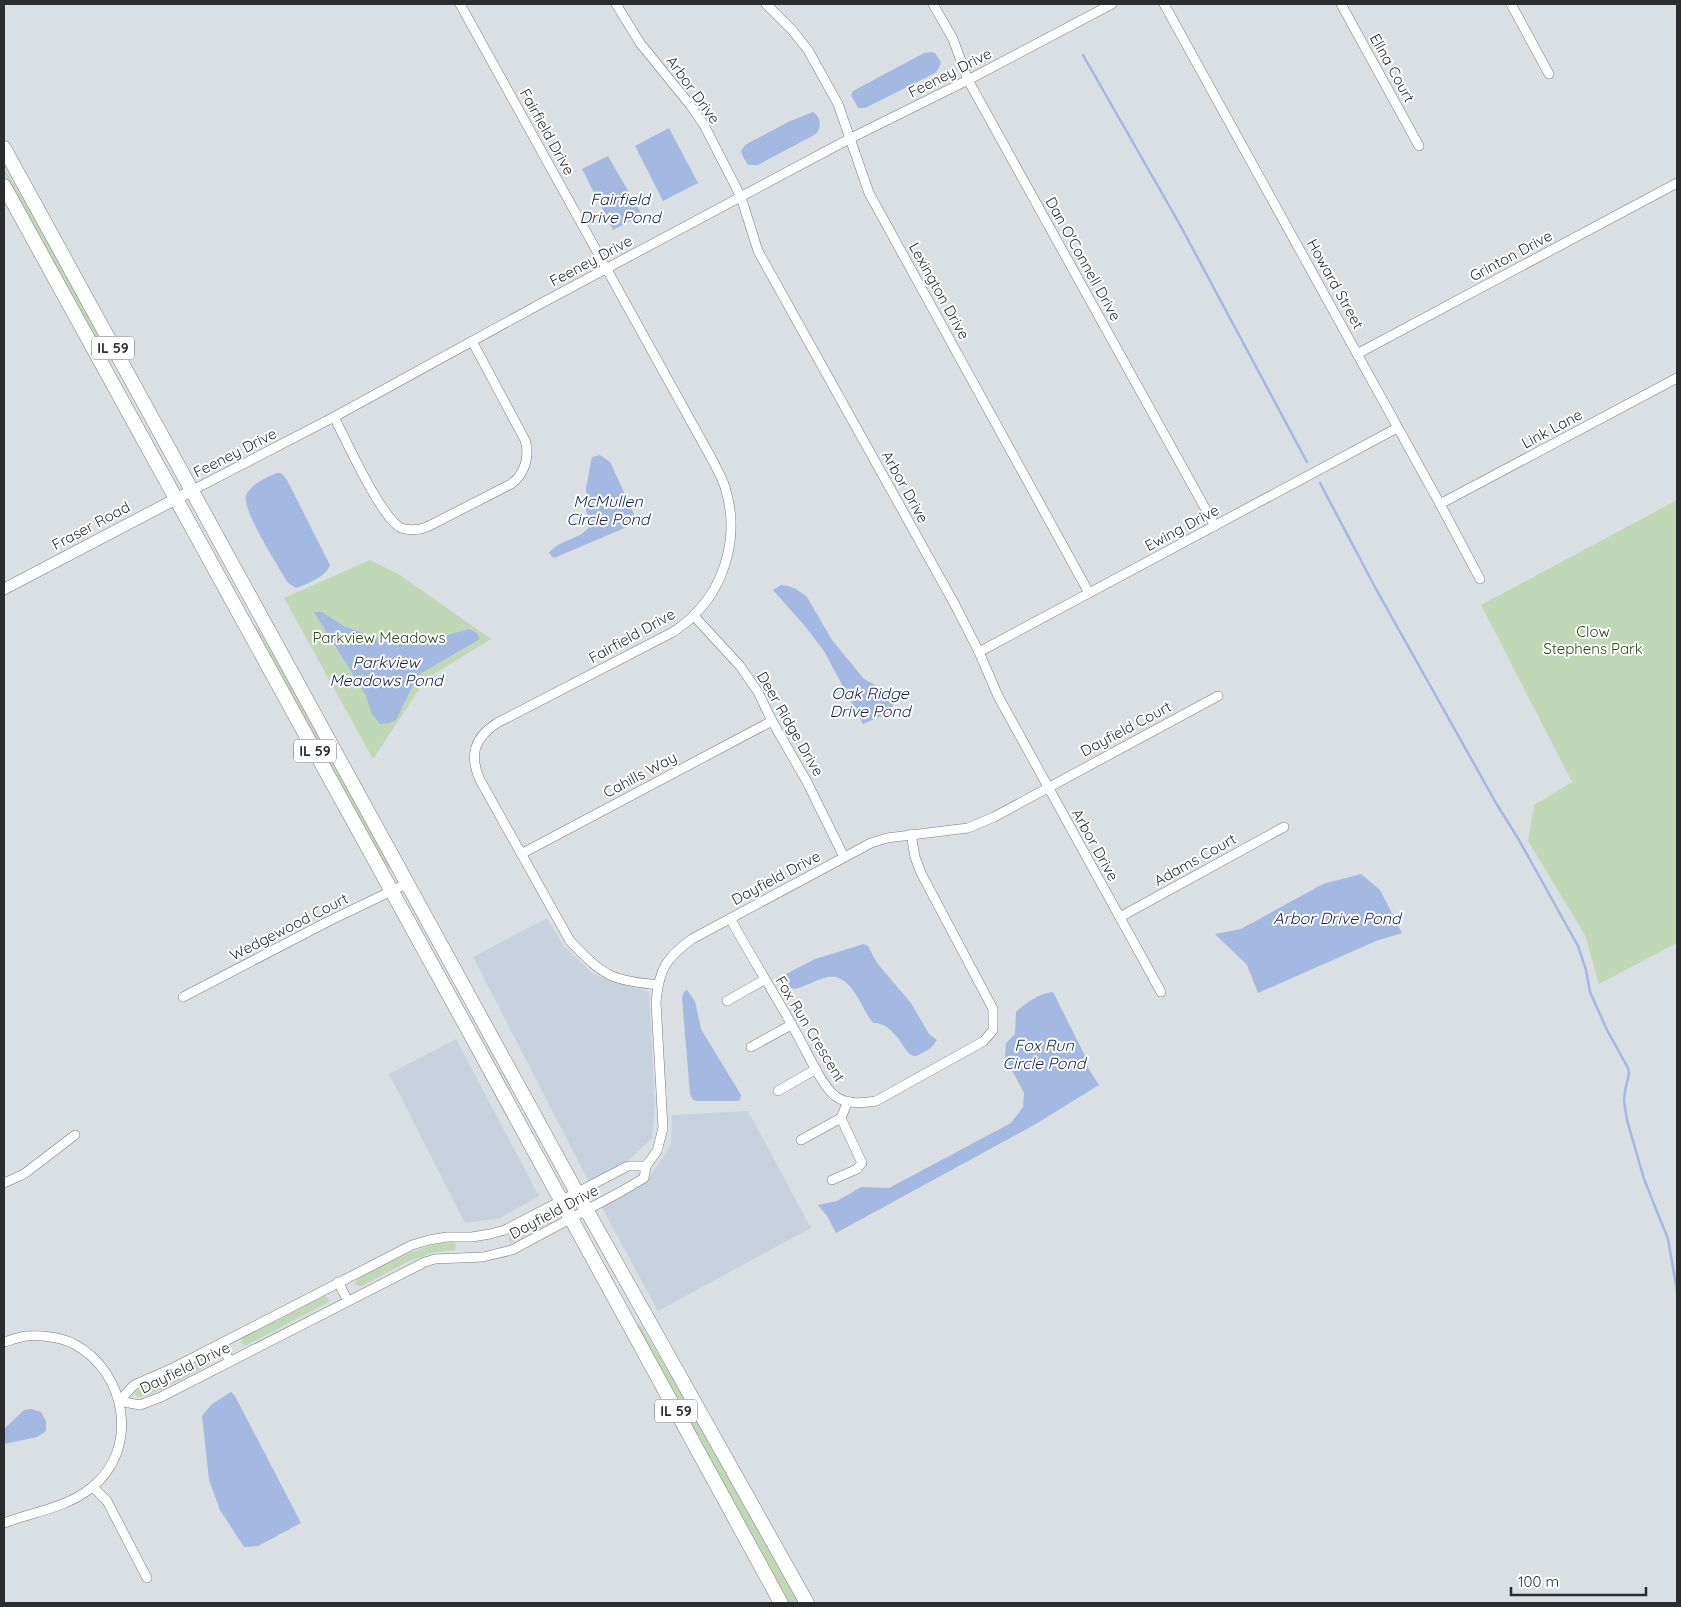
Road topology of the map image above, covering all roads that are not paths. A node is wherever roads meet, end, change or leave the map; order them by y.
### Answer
1 (460, 4) edge
2 (616, 4) edge
3 (766, 4) edge
4 (933, 4) edge
5 (1112, 4) edge
6 (1164, 4) edge
7 (1341, 4) edge
8 (1511, 4) edge
9 (1549, 74) dead end
10 (968, 80) junction
11 (849, 139) junction
12 (1419, 146) dead end
13 (4, 148) edge
14 (1677, 184) edge
15 (4, 186) edge
16 (741, 197) junction
17 (607, 269) junction
18 (472, 341) junction
19 (1357, 354) junction
20 (1677, 378) edge
21 (334, 417) junction
22 (1397, 428) junction
23 (191, 490) junction
24 (175, 499) junction
25 (1440, 504) junction
26 (1214, 526) junction
27 (1480, 579) dead end
28 (4, 588) edge
29 (1089, 593) junction
30 (694, 616) junction
31 (979, 652) junction
32 (1218, 696) dead end
33 (772, 721) junction
34 (1048, 787) junction
35 (1284, 827) dead end
36 (911, 834) junction
37 (521, 854) junction
38 (844, 857) junction
39 (408, 883) junction
40 (392, 891) junction
41 (730, 918) junction
42 (1120, 918) junction
43 (764, 980) junction
44 (658, 985) junction
45 (1162, 992) dead end
46 (183, 997) dead end
47 (727, 1001) dead end
48 (792, 1025) junction
49 (751, 1047) dead end
50 (816, 1070) junction
51 (778, 1091) dead end
52 (848, 1101) junction
53 (841, 1118) junction
54 (75, 1135) dead end
55 (801, 1140) dead end
56 (646, 1166) junction
57 (832, 1180) dead end
58 (4, 1183) edge
59 (577, 1193) junction
60 (562, 1200) junction
61 (587, 1211) junction
62 (572, 1219) junction
63 (338, 1282) junction
64 (348, 1301) junction
65 (4, 1342) edge
66 (221, 1343) junction
67 (230, 1362) junction
68 (119, 1401) junction
69 (92, 1487) junction
70 (4, 1523) edge
71 (147, 1578) dead end
72 (781, 1603) edge
73 (807, 1603) edge

1 - 17 street, Fairfield Drive
2 - 16 street, Arbor Drive
3 - 11 street, Lexington Drive
4 - 10 street, Dan O'Connell Drive
5 - 10 street, Feeney Drive
6 - 19 street, Howard Street
7 - 12 street, Ellna Court
8 - 9 street
10 - 11 street, Feeney Drive
10 - 26 street, Dan O'Connell Drive
11 - 16 street, Feeney Drive
11 - 29 street, Lexington Drive
13 - 23 main road, IL 59
14 - 19 street, Grinton Drive
15 - 24 main road, IL 59
16 - 17 street, Feeney Drive
16 - 31 street, Arbor Drive
17 - 18 street, Feeney Drive
17 - 30 street, Fairfield Drive
18 - 21 street, Feeney Drive
18 - 21 street
19 - 22 street, Howard Street
20 - 25 street, Link Lane
21 - 23 street, Feeney Drive
22 - 25 street, Howard Street
22 - 26 street, Ewing Drive
23 - 24 street, Fraser Road
23 - 39 main road, IL 59
24 - 28 street, Fraser Road
24 - 40 main road, IL 59
25 - 27 street, Howard Street
26 - 29 street, Ewing Drive
29 - 31 street, Ewing Drive
30 - 33 street, Deer Ridge Drive
30 - 37 street, Fairfield Drive
31 - 34 street, Arbor Drive
32 - 34 street, Dayfield Court
33 - 37 street, Cahills Way
33 - 38 street, Deer Ridge Drive
34 - 36 street, Dayfield Drive
34 - 42 street, Arbor Drive
35 - 42 street, Adams Court
36 - 38 street, Dayfield Drive
36 - 52 street, Fox Run Crescent
37 - 44 street, Fairfield Drive
38 - 41 street, Dayfield Drive
39 - 40 street, Wedgewood Court
39 - 59 main road, IL 59
40 - 46 street, Wedgewood Court
40 - 60 main road, IL 59
41 - 43 street, Fox Run Crescent
41 - 44 street, Dayfield Drive
42 - 45 street, Arbor Drive
43 - 47 street
43 - 48 street, Fox Run Crescent
44 - 56 street, Dayfield Drive
48 - 49 street
48 - 50 street, Fox Run Crescent
50 - 51 street
50 - 52 street, Fox Run Crescent
52 - 53 street
53 - 55 street
53 - 57 street
54 - 58 street
56 - 59 street, Dayfield Drive
56 - 61 street, Dayfield Drive
59 - 60 street, Dayfield Drive
59 - 61 main road, IL 59
60 - 62 main road, IL 59
60 - 63 street, Dayfield Drive
61 - 62 street, Dayfield Drive
61 - 73 main road, IL 59
62 - 64 street, Dayfield Drive
62 - 72 main road, IL 59
63 - 64 street
63 - 66 street, Dayfield Drive
64 - 67 street, Dayfield Drive
65 - 68 street
66 - 67 street
66 - 68 street, Dayfield Drive
67 - 68 street, Dayfield Drive
68 - 69 street
69 - 70 street
69 - 71 street

